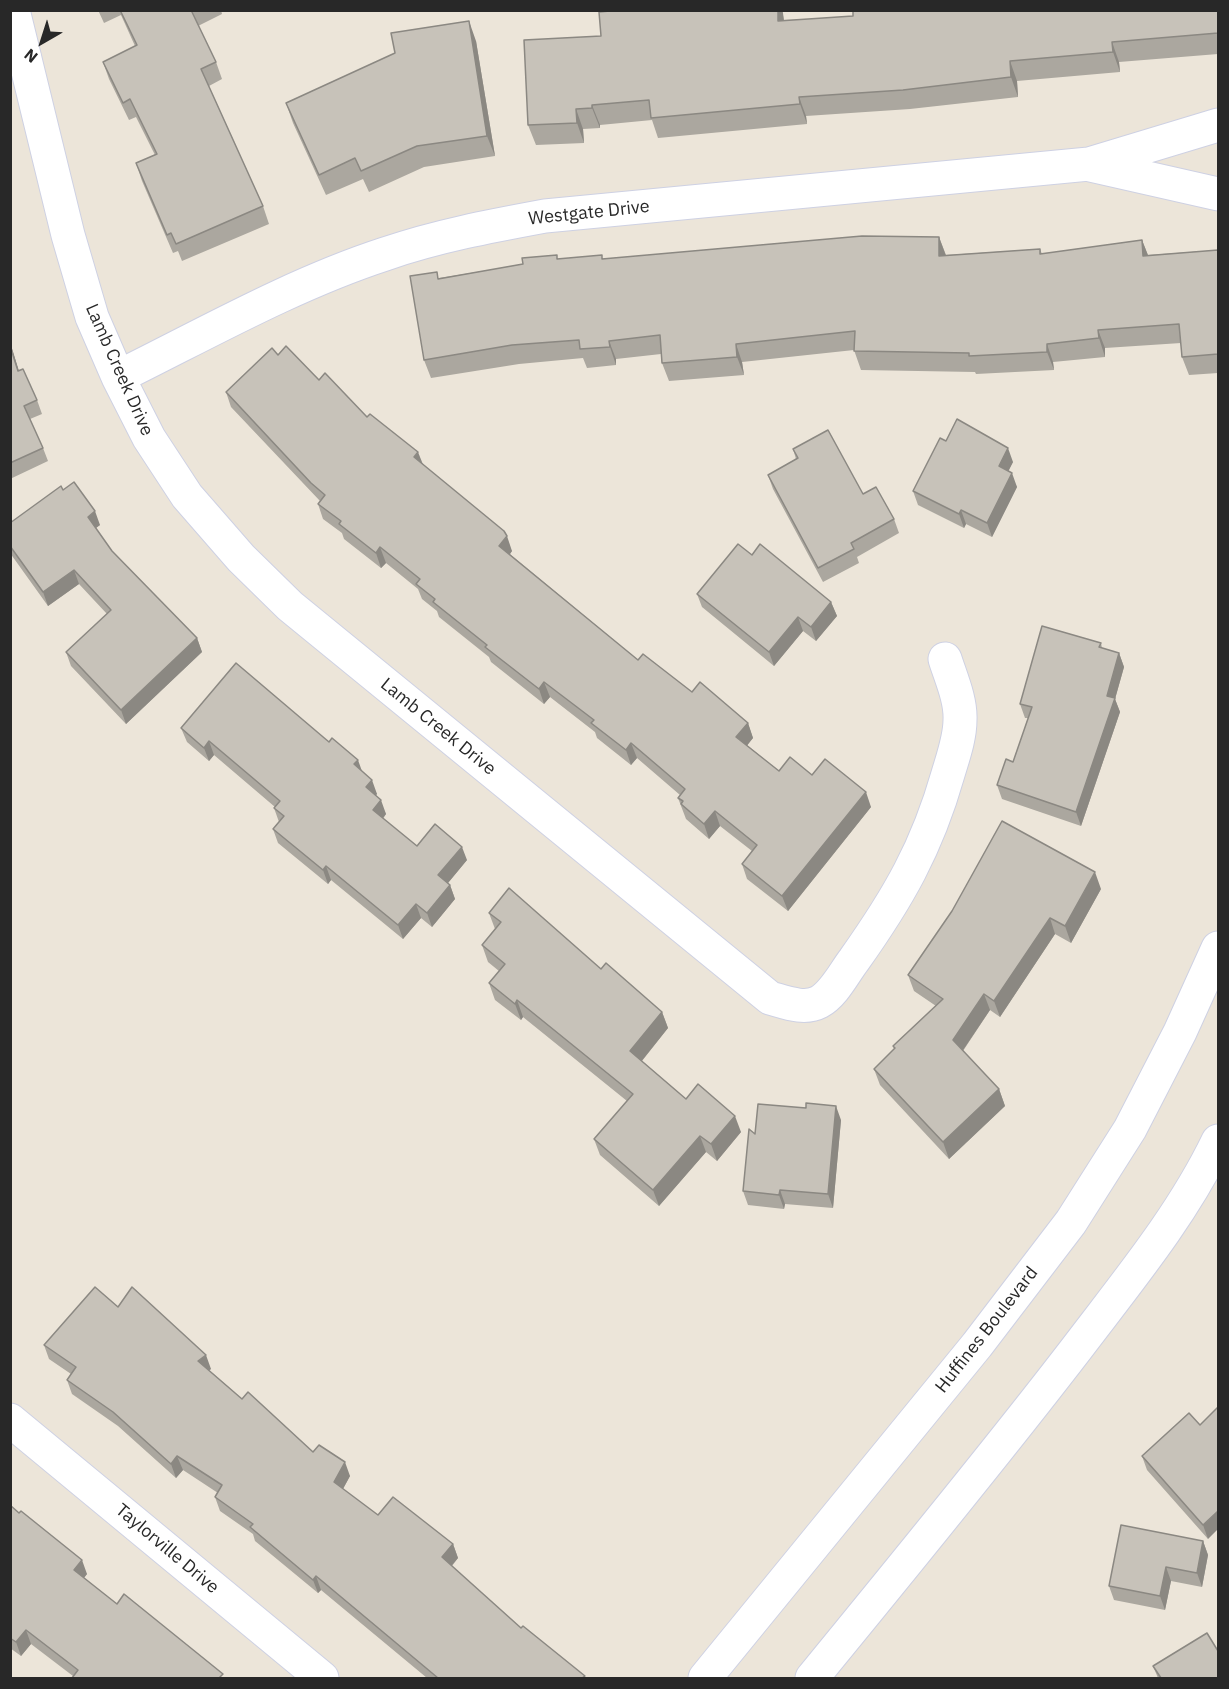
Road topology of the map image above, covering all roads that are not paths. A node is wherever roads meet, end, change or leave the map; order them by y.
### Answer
1 (13, 10) edge
2 (1218, 125) edge
3 (1089, 164) junction
4 (1218, 194) edge
5 (118, 377) junction
6 (945, 659) dead end
7 (1218, 948) edge
8 (1218, 1141) edge
9 (10, 1419) edge
10 (322, 1678) edge
11 (705, 1678) edge
12 (812, 1678) edge

1 - 5 street, Lamb Creek Drive
2 - 3 street, Westgate Drive
3 - 4 street, Westgate Drive
3 - 5 street, Westgate Drive
5 - 6 street, Lamb Creek Drive
7 - 11 street, Huffines Boulevard
8 - 12 street
9 - 10 street, Taylorville Drive

